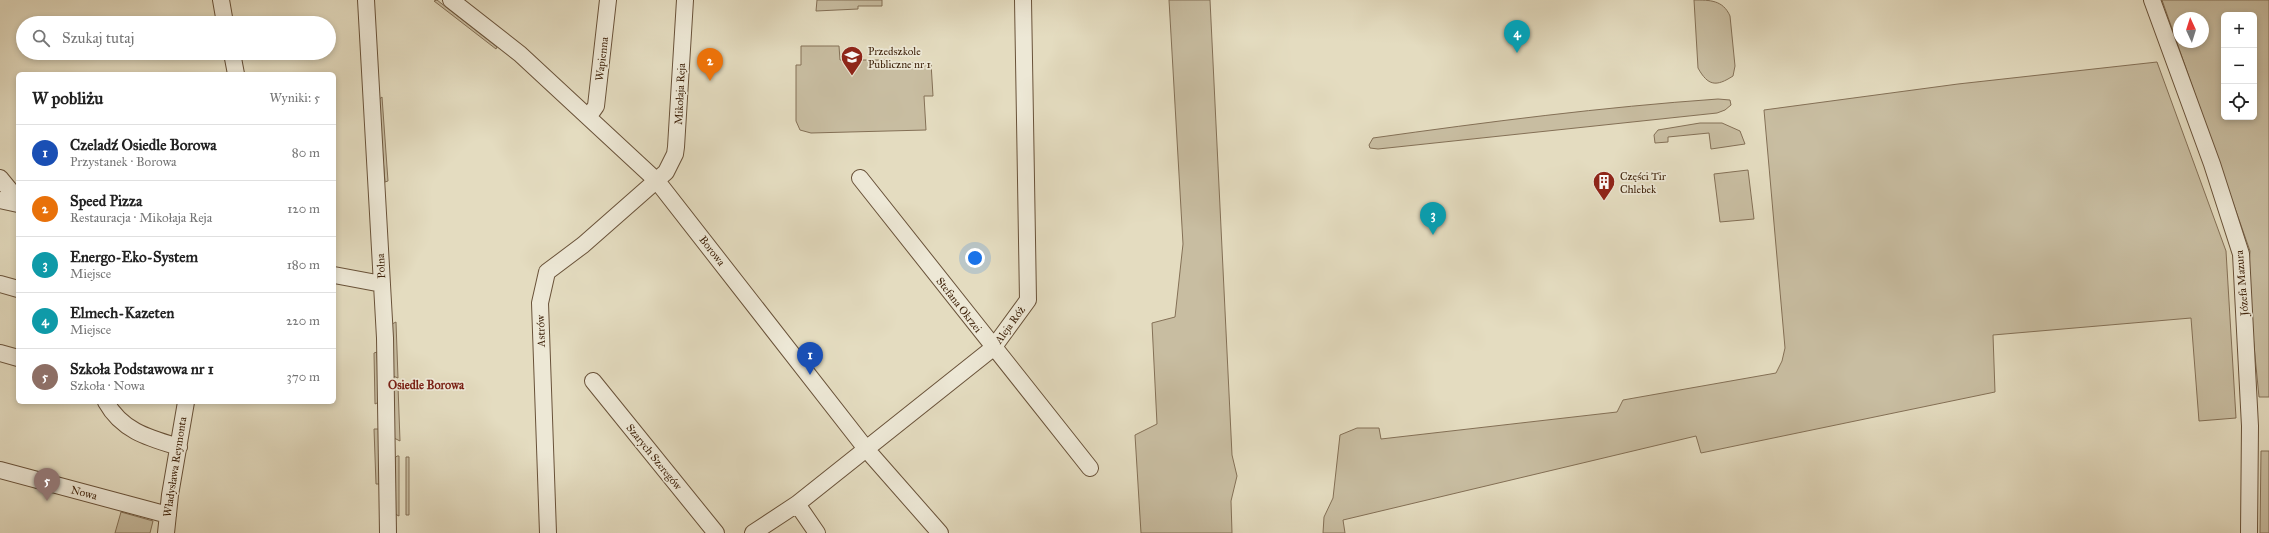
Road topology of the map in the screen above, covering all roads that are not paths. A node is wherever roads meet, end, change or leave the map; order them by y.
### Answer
1 (220, 0) edge
2 (366, 0) edge
3 (451, 0) edge
4 (608, 0) edge
5 (685, 0) edge
6 (1023, 0) edge
7 (2152, 0) edge
8 (223, 16) edge
9 (233, 60) edge
10 (236, 72) edge
11 (588, 116) junction
12 (0, 178) edge
13 (860, 178) dead end
14 (657, 181) junction
15 (16, 198) edge
16 (0, 200) edge
17 (16, 204) edge
18 (336, 275) edge
19 (0, 284) edge
20 (382, 284) junction
21 (16, 288) edge
22 (993, 348) junction
23 (0, 353) edge
24 (16, 357) edge
25 (593, 381) dead end
26 (107, 404) edge
27 (186, 404) edge
28 (179, 446) junction
29 (867, 450) junction
30 (1090, 468) dead end
31 (0, 470) edge
32 (797, 504) junction
33 (168, 515) junction
34 (166, 533) edge
35 (388, 533) edge
36 (548, 533) edge
37 (716, 533) edge
38 (753, 533) edge
39 (817, 533) edge
40 (940, 533) edge
41 (2250, 533) edge

1 - 8 street
2 - 20 street, Polna
3 - 11 street, Borowa
4 - 11 street, Wapienna
5 - 14 street, Mikołaja Reja
6 - 22 street, Aleja Róż
7 - 41 street, Józefa Mazura
9 - 10 street
11 - 14 street, Borowa
12 - 15 street
13 - 22 street, Stefana Okrzei
14 - 29 street, Borowa
14 - 36 street, Astrów
16 - 17 street
18 - 20 street
19 - 21 street
20 - 35 street, Polna
22 - 29 street, Aleja Róż
22 - 30 street, Stefana Okrzei
23 - 24 street
25 - 37 street, Szarych Szeregów
26 - 28 street
27 - 28 street, Władysława Reymonta
28 - 33 street, Władysława Reymonta
29 - 32 street, Aleja Róż
29 - 40 street, Borowa
31 - 33 street, Nowa
32 - 38 street, Aleja Róż
32 - 39 street
33 - 34 street, Władysława Reymonta

